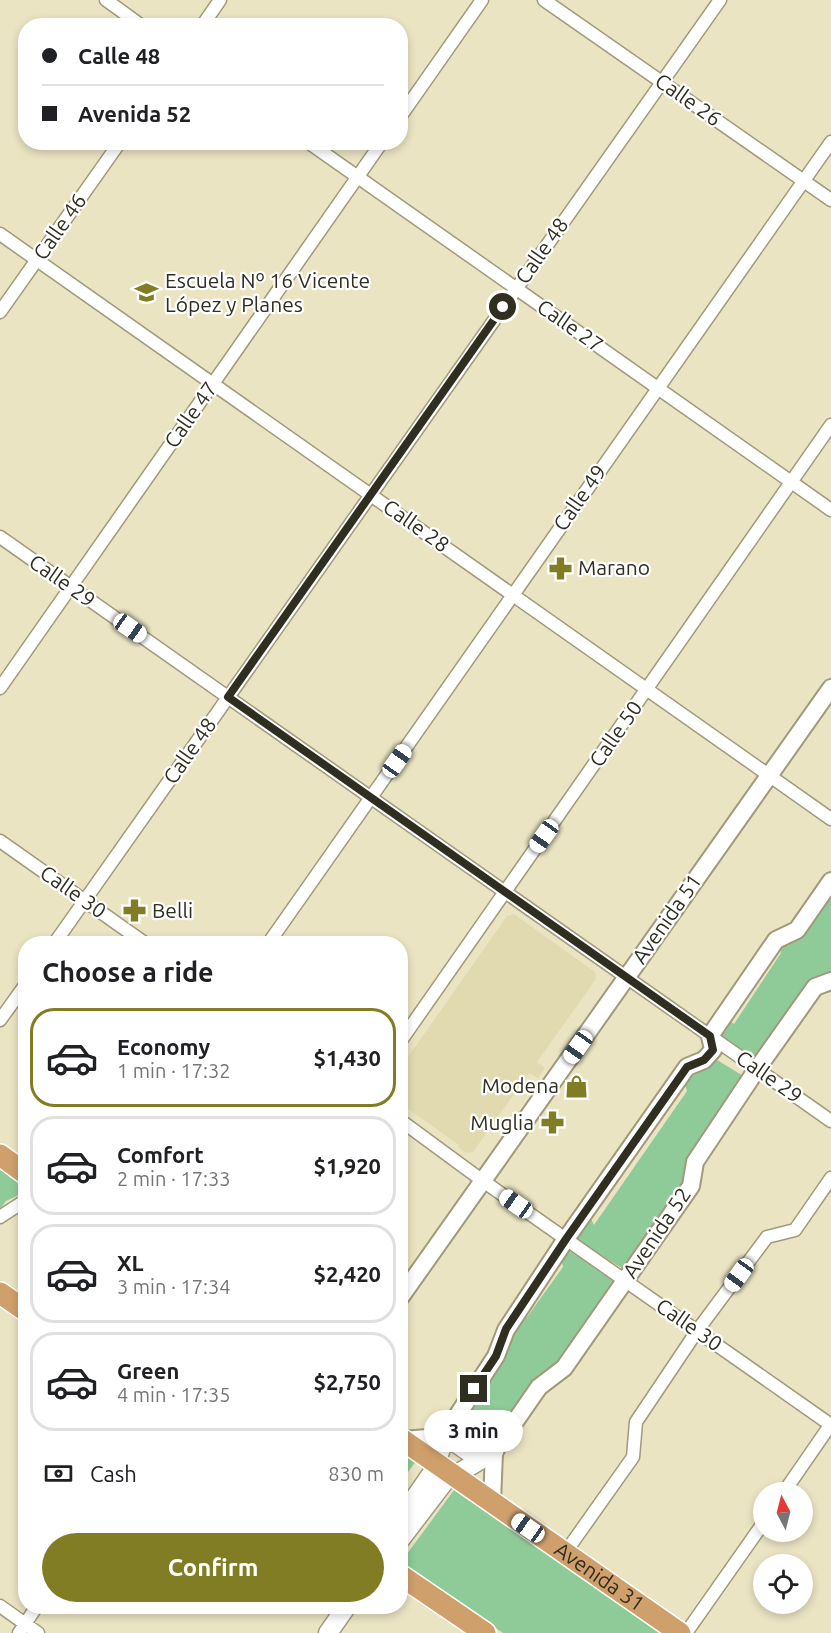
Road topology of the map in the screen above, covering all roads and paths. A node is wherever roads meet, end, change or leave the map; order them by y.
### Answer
1 (106, 0) edge
2 (220, 0) edge
3 (482, 0) edge
4 (544, 0) edge
5 (720, 0) edge
6 (131, 18) edge
7 (208, 18) edge
8 (662, 82) junction
9 (408, 106) edge
10 (831, 142) edge
11 (114, 150) edge
12 (319, 150) edge
13 (377, 150) edge
14 (358, 177) junction
15 (804, 181) junction
16 (831, 200) edge
17 (0, 234) edge
18 (37, 260) junction
19 (516, 288) junction
20 (0, 312) edge
21 (213, 384) junction
22 (658, 388) junction
23 (831, 424) edge
24 (790, 482) junction
25 (371, 494) junction
26 (831, 510) edge
27 (0, 537) edge
28 (71, 587) junction
29 (513, 593) junction
30 (0, 688) edge
31 (648, 688) junction
32 (831, 688) edge
33 (228, 697) junction
34 (769, 775) junction
35 (371, 798) junction
36 (831, 819) edge
37 (0, 841) edge
38 (831, 881) edge
39 (505, 892) junction
40 (85, 900) junction
41 (60, 936) edge
42 (135, 936) edge
43 (274, 936) edge
44 (627, 977) junction
45 (831, 981) edge
46 (18, 995) edge
47 (0, 1020) edge
48 (408, 1031) edge
49 (710, 1036) junction
50 (757, 1069) junction
51 (831, 1121) edge
52 (408, 1126) edge
53 (0, 1155) edge
54 (18, 1168) edge
55 (831, 1178) edge
56 (483, 1181) junction
57 (18, 1205) edge
58 (0, 1217) edge
59 (566, 1239) junction
60 (625, 1280) junction
61 (408, 1287) edge
62 (0, 1293) edge
63 (18, 1305) edge
64 (698, 1331) junction
65 (831, 1425) edge
66 (448, 1430) junction
67 (408, 1439) edge
68 (408, 1443) edge
69 (494, 1452) junction
70 (436, 1462) junction
71 (454, 1475) junction
72 (791, 1482) edge
73 (492, 1502) junction
74 (408, 1508) edge
75 (408, 1530) edge
76 (753, 1538) edge
77 (565, 1553) junction
78 (408, 1580) edge
79 (0, 1606) edge
80 (32, 1614) edge
81 (341, 1614) edge
82 (22, 1629) edge
83 (38, 1633) edge
84 (328, 1633) edge
85 (485, 1633) edge
86 (680, 1633) edge
87 (686, 1633) edge

1 - 6 street
2 - 7 street
3 - 9 street
4 - 8 street, Calle 26
5 - 8 street, Calle 48
8 - 15 street, Calle 26
8 - 19 street, Calle 48
10 - 15 street, Calle 49
11 - 18 street, Calle 46
12 - 14 street, Calle 27
13 - 14 street, Calle 47
14 - 19 street, Calle 27
14 - 21 street, Calle 47
15 - 16 street, Calle 26
15 - 22 street, Calle 49
17 - 18 street, Calle 28
18 - 20 street, Calle 46
18 - 21 street, Calle 28
19 - 22 street, Calle 27
19 - 25 street, Calle 48
21 - 25 street, Calle 28
21 - 28 street, Calle 47
22 - 24 street, Calle 27
22 - 29 street, Calle 49
23 - 24 street, Calle 50
24 - 26 street, Calle 27
24 - 31 street, Calle 50
25 - 29 street, Calle 28
25 - 33 street, Calle 48
27 - 28 street, Calle 29
28 - 30 street, Calle 47
28 - 33 street, Calle 29
29 - 31 street, Calle 28
29 - 35 street, Calle 49
31 - 34 street, Calle 28
31 - 39 street, Calle 50
32 - 34 street, Avenida 51
33 - 35 street, Calle 29
33 - 40 street, Calle 48
34 - 36 street, Calle 28
34 - 44 street, Avenida 51
35 - 39 street, Calle 29
35 - 43 street, Calle 49
37 - 40 street, Calle 30
38 - 49 street
39 - 44 street, Calle 29
39 - 48 street, Calle 50
40 - 41 street, Calle 48
40 - 42 street, Calle 30
44 - 49 street, Calle 29
44 - 56 street, Avenida 51
45 - 50 street, Avenida 52
46 - 47 street
49 - 50 street, Calle 29
49 - 59 street
50 - 51 street, Calle 29
50 - 60 street, Avenida 52
52 - 56 street, Calle 30
53 - 54 highway
55 - 64 street
56 - 59 street, Calle 30
56 - 61 street, Avenida 51
57 - 58 street
59 - 60 street, Calle 30
59 - 66 street
60 - 64 street, Calle 30
60 - 69 street, Avenida 52
62 - 63 highway
64 - 65 street, Calle 30
64 - 77 street
65 - 72 street
66 - 67 street
66 - 69 main road
66 - 70 main road
68 - 70 highway, Avenida 31
69 - 71 main road, Avenida 52
69 - 73 street
70 - 71 highway, Avenida 31
70 - 74 main road
71 - 73 highway, Avenida 31
71 - 75 main road, Avenida 52
73 - 77 highway, Avenida 31
76 - 87 street
77 - 86 highway, Avenida 31
78 - 85 highway
79 - 82 street
80 - 82 street
81 - 84 main road
82 - 83 street

